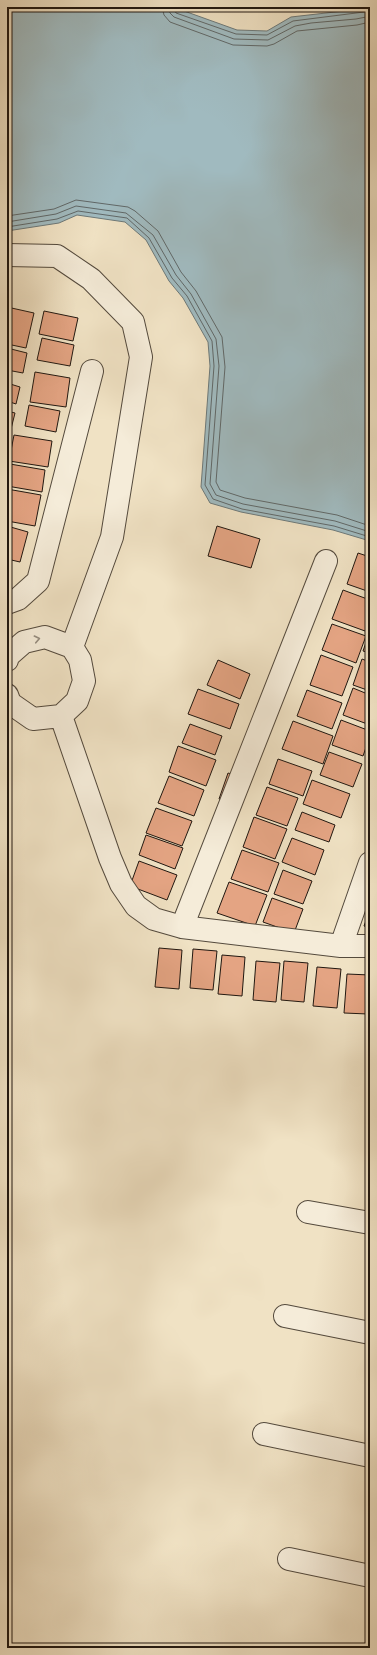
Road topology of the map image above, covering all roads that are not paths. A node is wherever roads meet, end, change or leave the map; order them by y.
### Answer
1 (7, 255) edge
2 (92, 371) dead end
3 (326, 561) dead end
4 (7, 604) edge
5 (72, 647) junction
6 (7, 660) edge
7 (7, 695) edge
8 (61, 716) junction
9 (370, 863) edge
10 (182, 927) junction
11 (340, 946) junction
12 (370, 946) edge
13 (308, 1212) dead end
14 (370, 1223) edge
15 (285, 1316) dead end
16 (370, 1333) edge
17 (264, 1434) dead end
18 (370, 1456) edge
19 (289, 1559) dead end
20 (370, 1576) edge

1 - 5 street
2 - 4 street
3 - 10 street
6 -> 5 street
5 - 8 street
7 - 8 street
8 - 10 street
9 - 11 street
10 - 11 street
11 - 12 street
13 - 14 street
15 - 16 street
17 - 18 street
19 - 20 street

